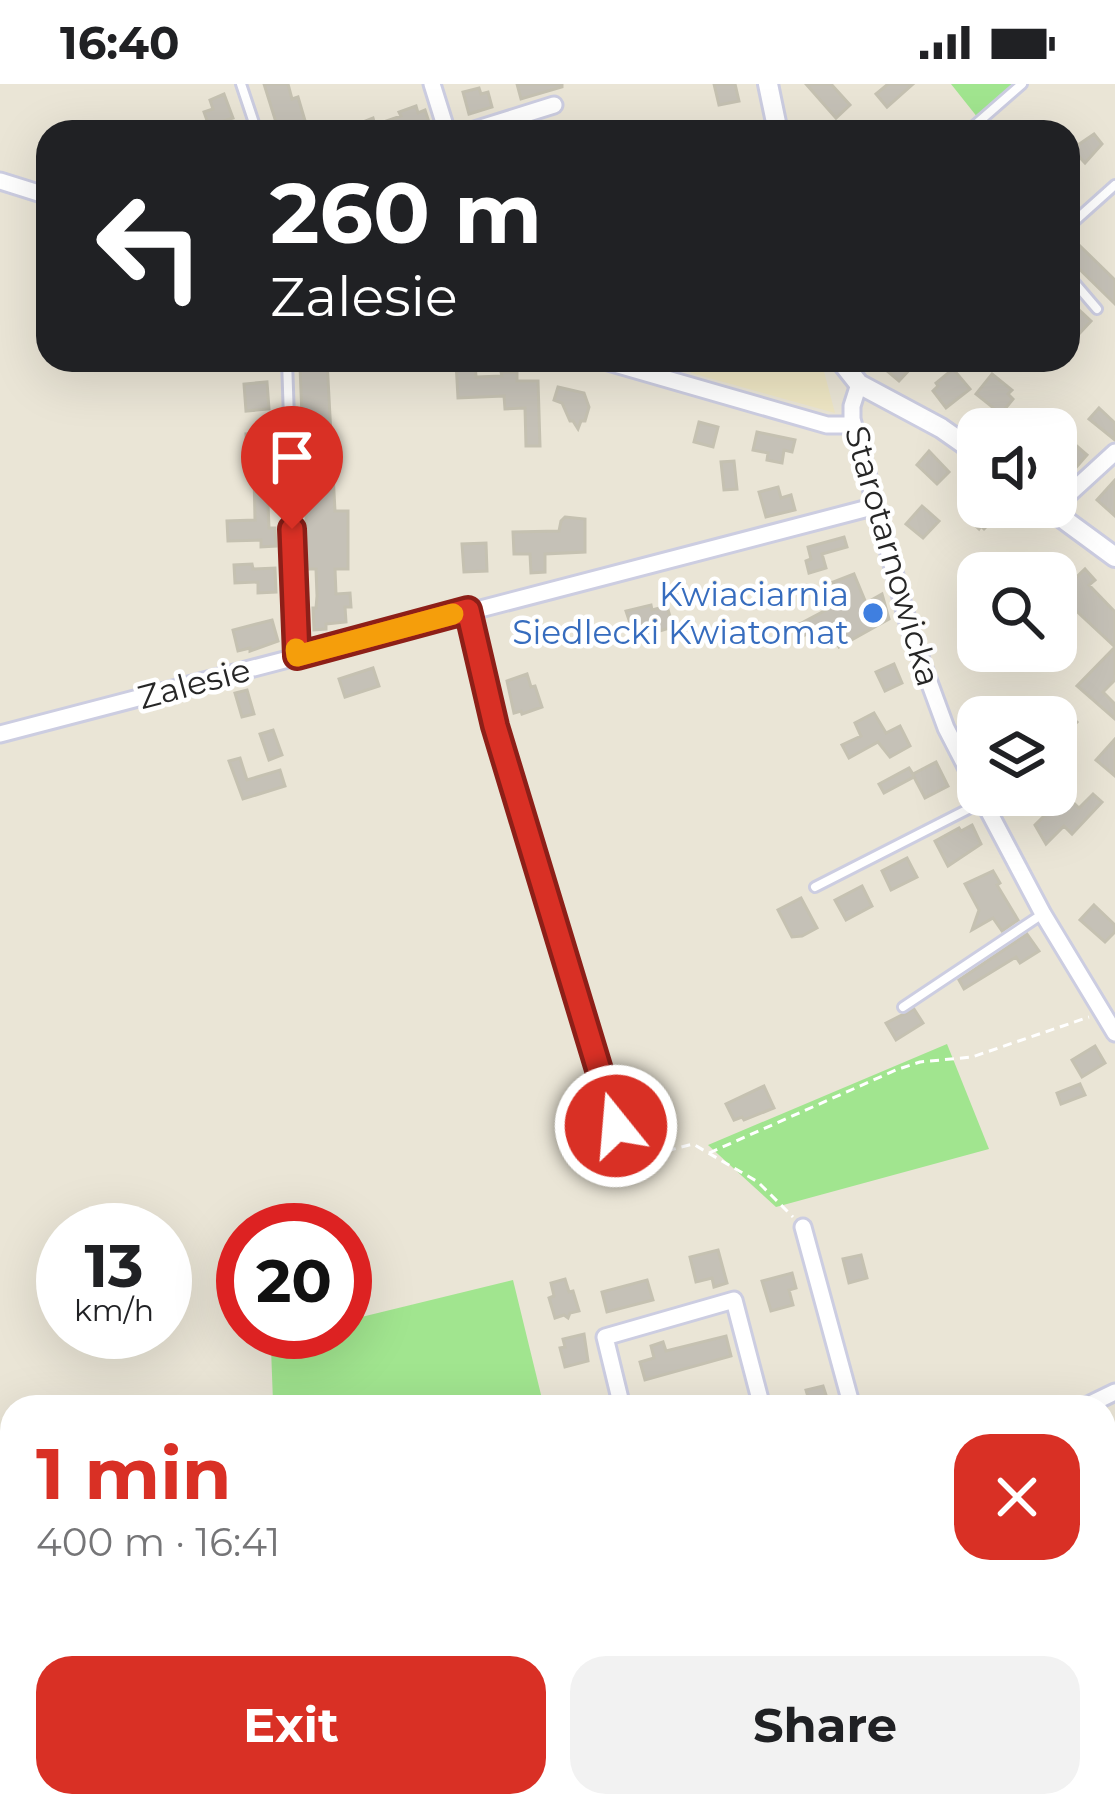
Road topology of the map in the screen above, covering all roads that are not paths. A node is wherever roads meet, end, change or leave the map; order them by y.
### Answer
1 (241, 84) edge
2 (432, 84) edge
3 (768, 84) edge
4 (1022, 84) edge
5 (554, 105) dead end
6 (253, 120) edge
7 (443, 120) edge
8 (506, 120) edge
9 (776, 120) edge
10 (982, 120) edge
11 (0, 182) edge
12 (1115, 185) edge
13 (36, 192) edge
14 (1080, 216) edge
15 (1080, 289) edge
16 (1097, 309) dead end
17 (287, 372) edge
18 (643, 372) edge
19 (850, 372) edge
20 (859, 384) junction
21 (853, 424) junction
22 (957, 439) edge
23 (1115, 452) edge
24 (1077, 486) edge
25 (875, 506) junction
26 (1077, 527) edge
27 (1115, 557) edge
28 (468, 610) junction
29 (297, 656) junction
30 (0, 734) edge
31 (957, 749) edge
32 (957, 809) edge
33 (992, 816) edge
34 (815, 887) dead end
35 (1043, 914) junction
36 (903, 1007) dead end
37 (1115, 1033) edge
38 (616, 1126) road end
39 (803, 1227) road end
40 (619, 1395) edge
41 (759, 1395) edge
42 (849, 1395) edge

1 - 6 lane
2 - 7 street
3 - 9 street
4 - 10 lane
5 - 8 street
11 - 13 street
12 - 14 lane
15 - 16 lane
17 - 29 lane
18 - 21 street
19 - 20 street
20 - 21 street, Starotarnowicka
20 - 22 street
21 - 25 street, Starotarnowicka
23 - 24 street
25 - 28 street, Zalesie
25 - 31 street, Starotarnowicka
26 - 27 street
28 - 29 street, Zalesie
28 - 38 lane
29 - 30 street, Zalesie
32 - 34 lane
33 - 35 street, Starotarnowicka
35 - 36 lane
35 - 37 street, Starotarnowicka
39 - 42 street
40 - 41 street

